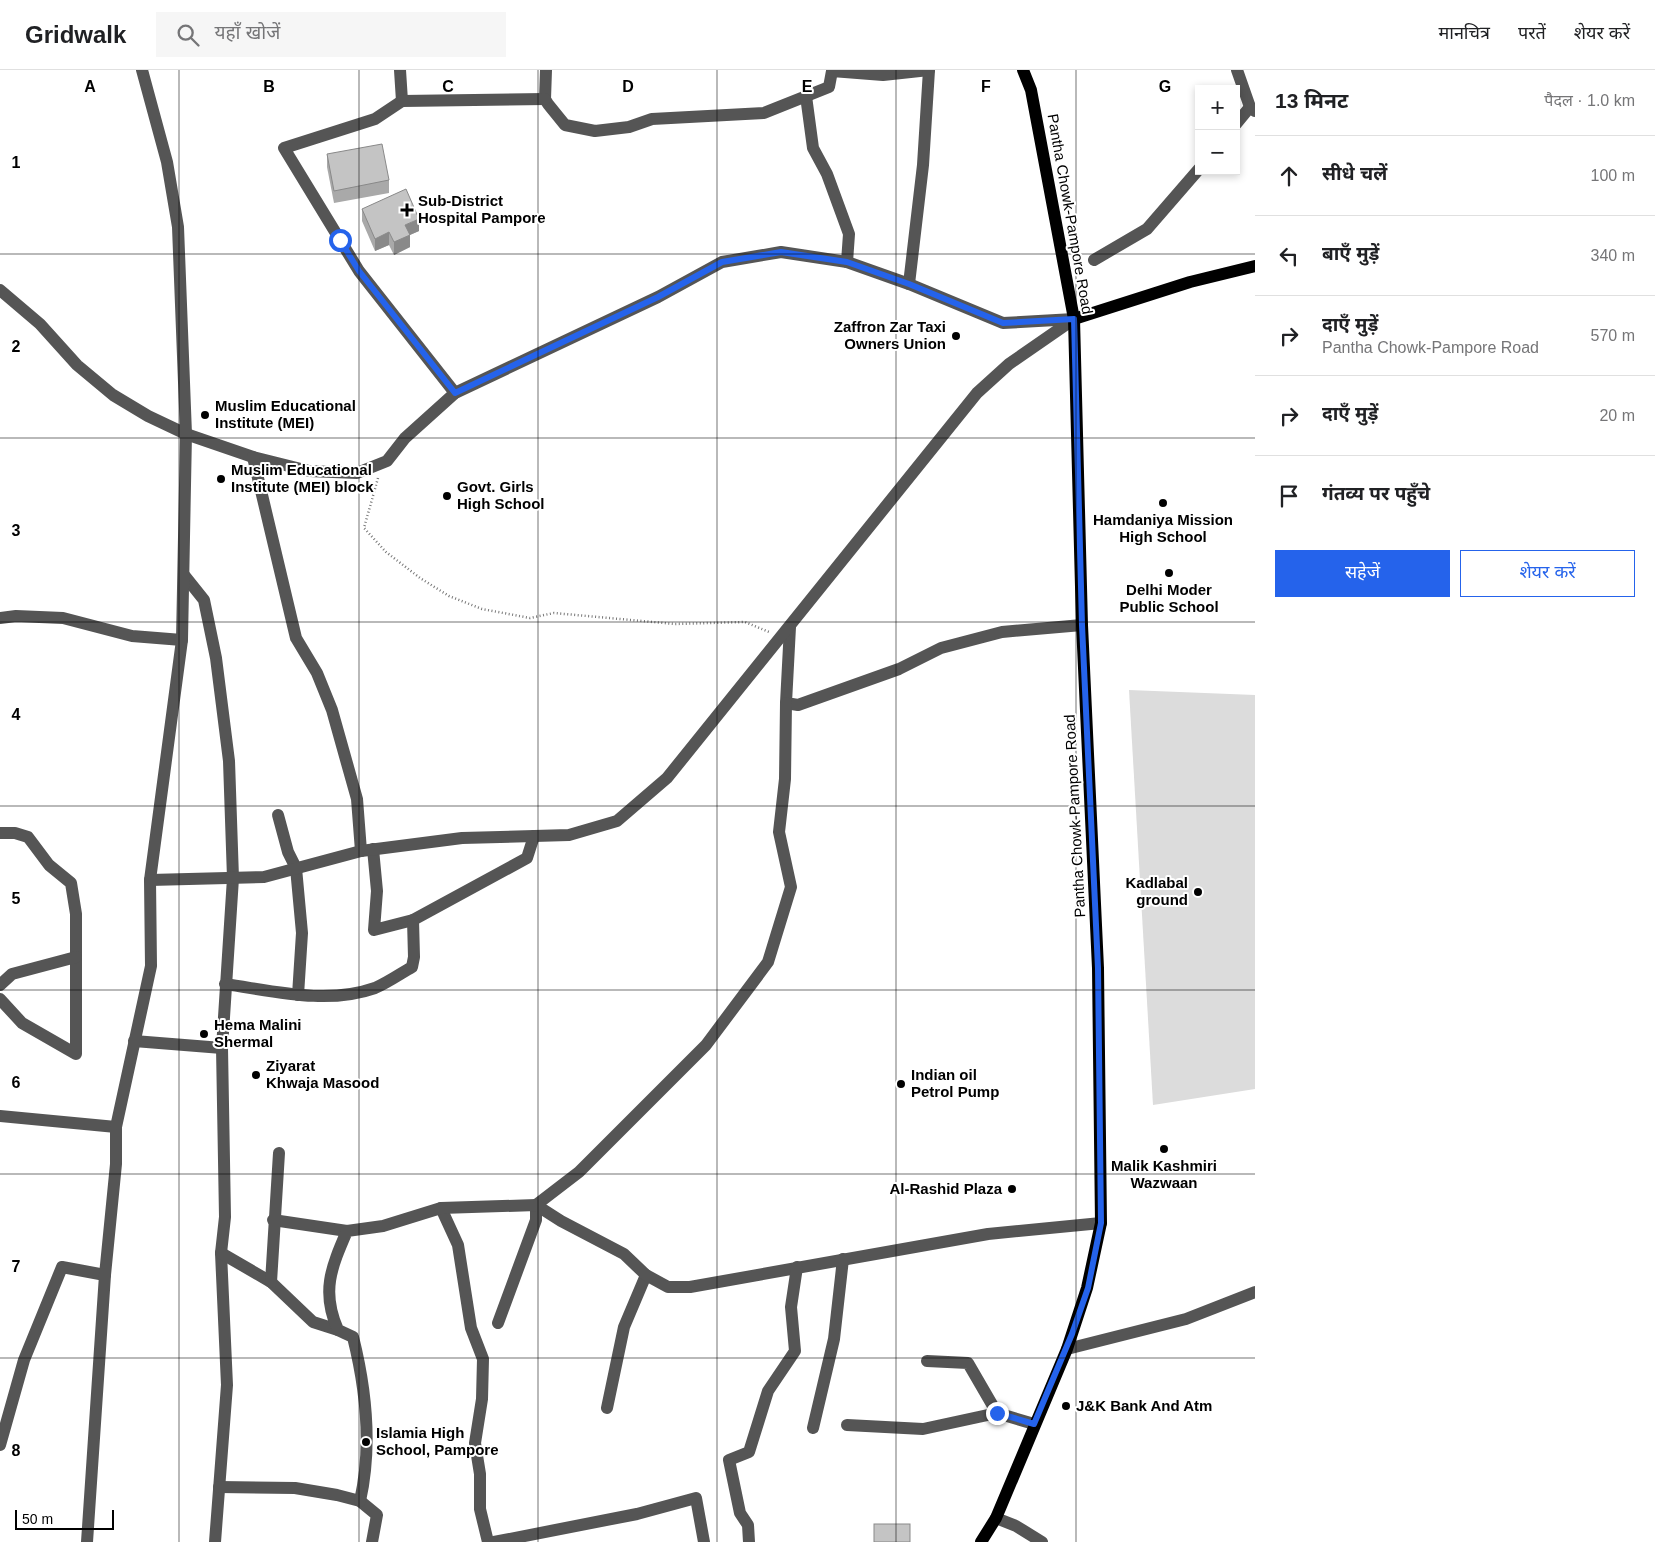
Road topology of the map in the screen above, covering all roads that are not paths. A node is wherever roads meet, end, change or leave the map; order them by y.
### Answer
1 (142, 70) edge
2 (400, 70) edge
3 (546, 70) edge
4 (929, 70) edge
5 (1023, 70) edge
6 (1237, 70) edge
7 (806, 96) junction
8 (545, 99) junction
9 (402, 101) junction
10 (1253, 109) edge
11 (1240, 120) edge
12 (1195, 174) edge
13 (1094, 260) dead end
14 (847, 262) junction
15 (1255, 266) edge
16 (909, 284) junction
17 (0, 290) edge
18 (1074, 319) junction
19 (455, 393) junction
20 (186, 434) junction
21 (253, 457) junction
22 (184, 575) junction
23 (0, 618) edge
24 (1082, 625) junction
25 (786, 632) junction
26 (182, 640) junction
27 (786, 703) junction
28 (278, 815) dead end
29 (0, 833) edge
30 (534, 836) junction
31 (367, 850) junction
32 (296, 868) junction
33 (233, 878) junction
34 (150, 880) junction
35 (413, 920) junction
36 (76, 956) junction
37 (225, 984) junction
38 (0, 985) edge
39 (298, 995) junction
40 (0, 999) edge
41 (134, 1041) junction
42 (222, 1048) junction
43 (0, 1116) edge
44 (116, 1127) junction
45 (279, 1153) dead end
46 (536, 1205) junction
47 (441, 1208) junction
48 (273, 1220) junction
49 (1101, 1223) junction
50 (347, 1231) junction
51 (221, 1253) junction
52 (843, 1259) junction
53 (797, 1267) junction
54 (105, 1275) junction
55 (646, 1275) junction
56 (271, 1282) junction
57 (1255, 1292) edge
58 (498, 1323) dead end
59 (338, 1330) junction
60 (1067, 1349) junction
61 (927, 1361) dead end
62 (608, 1408) dead end
63 (997, 1413) junction
64 (1034, 1424) junction
65 (847, 1425) dead end
66 (813, 1428) dead end
67 (0, 1445) edge
68 (219, 1487) junction
69 (360, 1501) junction
70 (996, 1518) junction
71 (87, 1542) edge
72 (215, 1542) edge
73 (372, 1542) edge
74 (488, 1542) edge
75 (494, 1542) edge
76 (704, 1542) edge
77 (750, 1542) edge
78 (981, 1542) edge
79 (1042, 1542) edge

1 - 20 street
2 - 9 street
3 - 8 street
4 - 7 street
4 - 16 street
5 - 18 main road, Pantha Chowk-Pampore Road
6 - 10 street
7 - 8 street
7 - 14 street
8 - 9 street
9 - 19 street
10 - 11 street
12 - 13 street
14 - 16 street
14 - 19 street
15 - 18 main road
16 - 18 street
17 - 20 street
18 - 24 main road, Pantha Chowk-Pampore Road
18 - 25 street
19 - 21 street
20 - 21 street
20 - 22 street
21 - 31 street
22 - 26 street
22 - 33 street
23 - 26 street
24 - 27 street
24 - 49 main road, Pantha Chowk-Pampore Road
25 - 27 street
25 - 30 street
26 - 34 street
27 - 46 street
28 - 32 street
29 - 36 street
30 - 31 street
30 - 35 street
31 - 32 street
31 - 35 street
32 - 33 street
32 - 39 street
33 - 34 street
33 - 37 street
34 - 41 street
35 - 39 street
36 - 38 street
36 - 40 street
37 - 39 street
37 - 42 street
41 - 42 street
41 - 44 street
42 - 51 street
43 - 44 street
44 - 54 street
45 - 48 street
46 - 47 street
46 - 55 street
46 - 58 street
47 - 50 street
47 - 74 street
48 - 50 street
48 - 56 street
49 - 52 street
49 - 60 main road, Pantha Chowk-Pampore Road
50 - 59 street
51 - 56 street
51 - 68 street
52 - 53 street
52 - 66 street
53 - 55 street
53 - 77 street
54 - 67 street
54 - 71 street
55 - 62 street
56 - 59 street
57 - 60 street
59 - 69 street
60 - 64 main road, Pantha Chowk-Pampore Road
61 - 63 street
63 - 64 street
63 - 65 street
64 - 70 main road, Pantha Chowk-Pampore Road
68 - 69 street
68 - 72 street
69 - 73 street
70 - 78 main road, Pantha Chowk-Pampore Road
70 - 79 street
75 - 76 street

